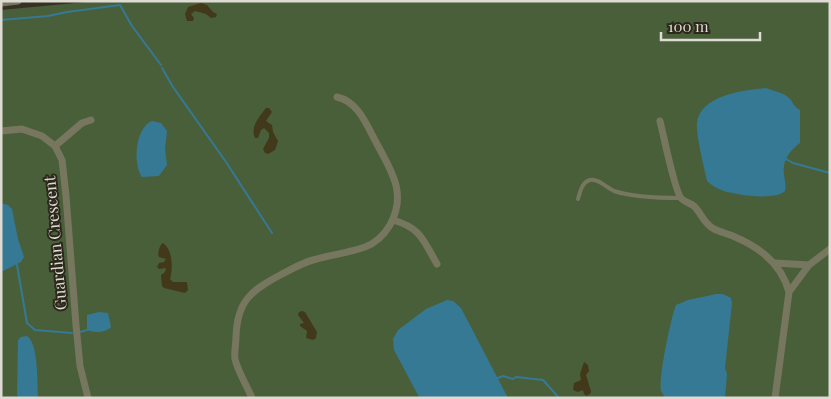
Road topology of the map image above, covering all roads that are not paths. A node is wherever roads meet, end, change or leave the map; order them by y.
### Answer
1 (18, 1) edge
2 (1, 3) edge
3 (337, 97) dead end
4 (91, 120) dead end
5 (660, 121) dead end
6 (1, 131) edge
7 (55, 146) junction
8 (578, 198) dead end
9 (681, 198) junction
10 (393, 220) junction
11 (830, 249) edge
12 (776, 263) junction
13 (437, 264) dead end
14 (809, 265) junction
15 (789, 292) junction
16 (88, 398) edge
17 (252, 398) edge
18 (775, 398) edge

1 - 2 street
3 - 10 street
4 - 7 street
5 - 9 street
6 - 7 street
7 - 16 street, Guardian Crescent
8 - 9 lane
9 - 12 street
10 - 13 street
10 - 17 street
11 - 14 street
12 - 14 street
12 - 15 street
14 - 15 street
15 - 18 street

